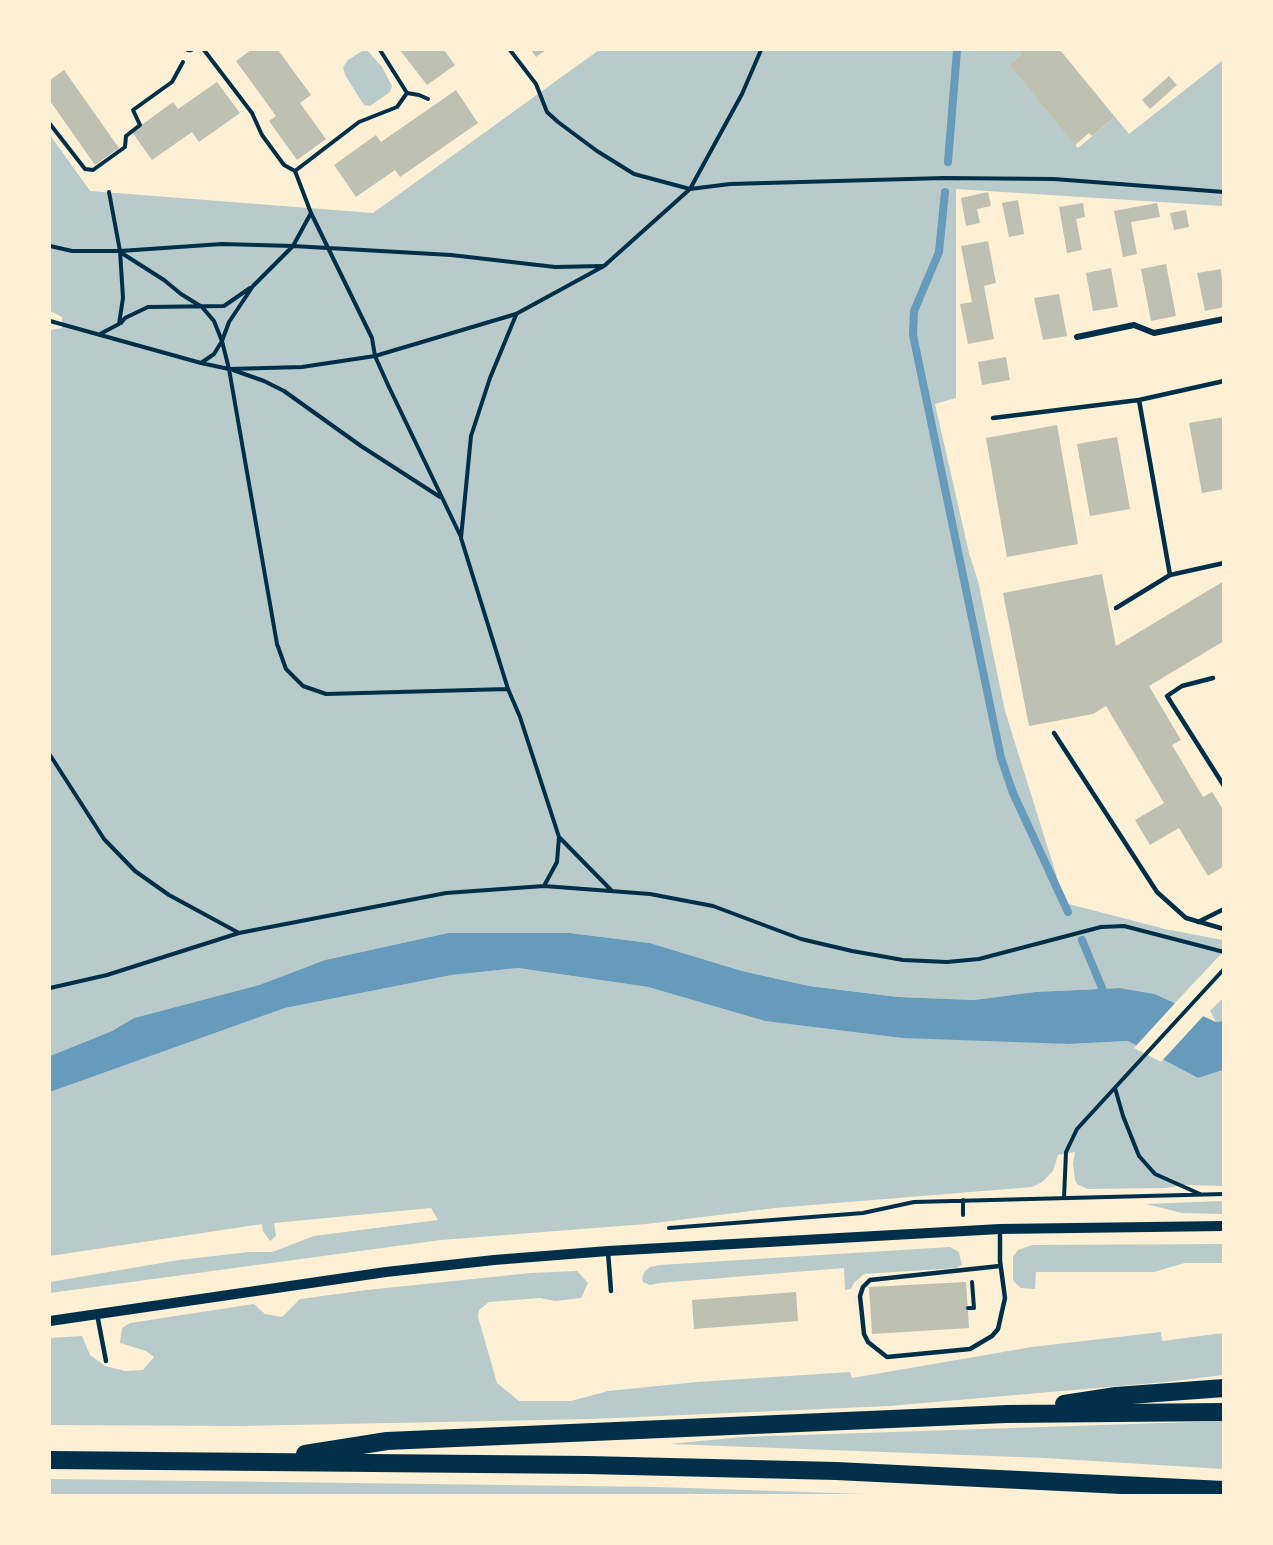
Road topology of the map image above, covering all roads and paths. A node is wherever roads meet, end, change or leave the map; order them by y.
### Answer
1 (190, 50) edge
2 (204, 50) edge
3 (380, 50) edge
4 (510, 50) edge
5 (761, 50) edge
6 (406, 93) junction
7 (428, 99) dead end
8 (50, 124) edge
9 (295, 171) junction
10 (690, 189) junction
11 (109, 192) dead end
12 (1224, 192) edge
13 (311, 213) junction
14 (50, 246) edge
15 (293, 246) junction
16 (328, 248) junction
17 (120, 251) junction
18 (604, 266) junction
19 (253, 286) junction
20 (202, 308) junction
21 (516, 314) junction
22 (1224, 319) edge
23 (50, 321) edge
24 (119, 324) junction
25 (100, 335) junction
26 (1077, 337) dead end
27 (222, 341) junction
28 (375, 356) junction
29 (201, 363) junction
30 (229, 369) junction
31 (1224, 381) edge
32 (1139, 400) junction
33 (993, 418) dead end
34 (441, 498) junction
35 (461, 538) junction
36 (1224, 563) edge
37 (1170, 575) junction
38 (1116, 608) dead end
39 (1213, 678) dead end
40 (508, 688) junction
41 (1054, 734) dead end
42 (50, 755) edge
43 (1224, 786) edge
44 (559, 837) junction
45 (544, 886) junction
46 (611, 890) junction
47 (1224, 909) edge
48 (1198, 922) junction
49 (1224, 929) edge
50 (238, 933) junction
51 (1224, 951) edge
52 (1224, 969) edge
53 (50, 988) edge
54 (1115, 1088) junction
55 (1224, 1194) edge
56 (1201, 1195) junction
57 (1064, 1198) junction
58 (1224, 1226) edge
59 (999, 1228) junction
60 (662, 1229) dead end
61 (608, 1251) junction
62 (1000, 1266) junction
63 (612, 1291) dead end
64 (97, 1314) junction
65 (50, 1321) edge
66 (106, 1361) dead end
67 (1224, 1388) edge
68 (1224, 1412) edge
69 (1006, 1414) junction
70 (50, 1460) edge
71 (253, 1462) junction
72 (1224, 1490) edge

1 - 8 path
2 - 9 path
3 - 6 path
4 - 10 path
5 - 10 path
6 - 7 path
6 - 9 path
9 - 13 path
10 - 12 path
10 - 18 path
11 - 17 path
13 - 15 path
13 - 16 path
14 - 17 path
15 - 16 path
15 - 17 path
15 - 19 path
16 - 18 path
16 - 28 path
17 - 20 path
17 - 24 path
18 - 21 path
19 - 20 path
19 - 27 path
20 - 24 path
20 - 27 path
21 - 28 path
21 - 35 path
22 - 26 street
23 - 25 path
24 - 25 path
25 - 29 path
27 - 29 path
27 - 30 path
28 - 30 path
28 - 34 path
29 - 30 path
30 - 34 path
30 - 40 path
31 - 32 lane
32 - 33 lane
32 - 37 lane
34 - 35 path
35 - 40 path
36 - 37 lane
37 - 38 lane
39 - 43 lane
40 - 44 path
41 - 48 lane
42 - 50 path
44 - 45 path
44 - 46 path
45 - 46 path
45 - 50 path
46 - 51 path
47 - 48 lane
48 - 49 lane
50 - 53 path
52 - 54 path
54 - 56 path
54 - 57 path
55 - 56 path
56 - 57 path
57 - 60 path
58 - 59 street
59 - 61 street
59 - 62 lane
61 - 63 lane
61 - 64 street
62 - 62 lane
64 - 65 street
64 - 66 lane
67 - 69 highway
68 - 69 highway
69 - 71 highway
70 - 71 highway
71 - 72 highway

